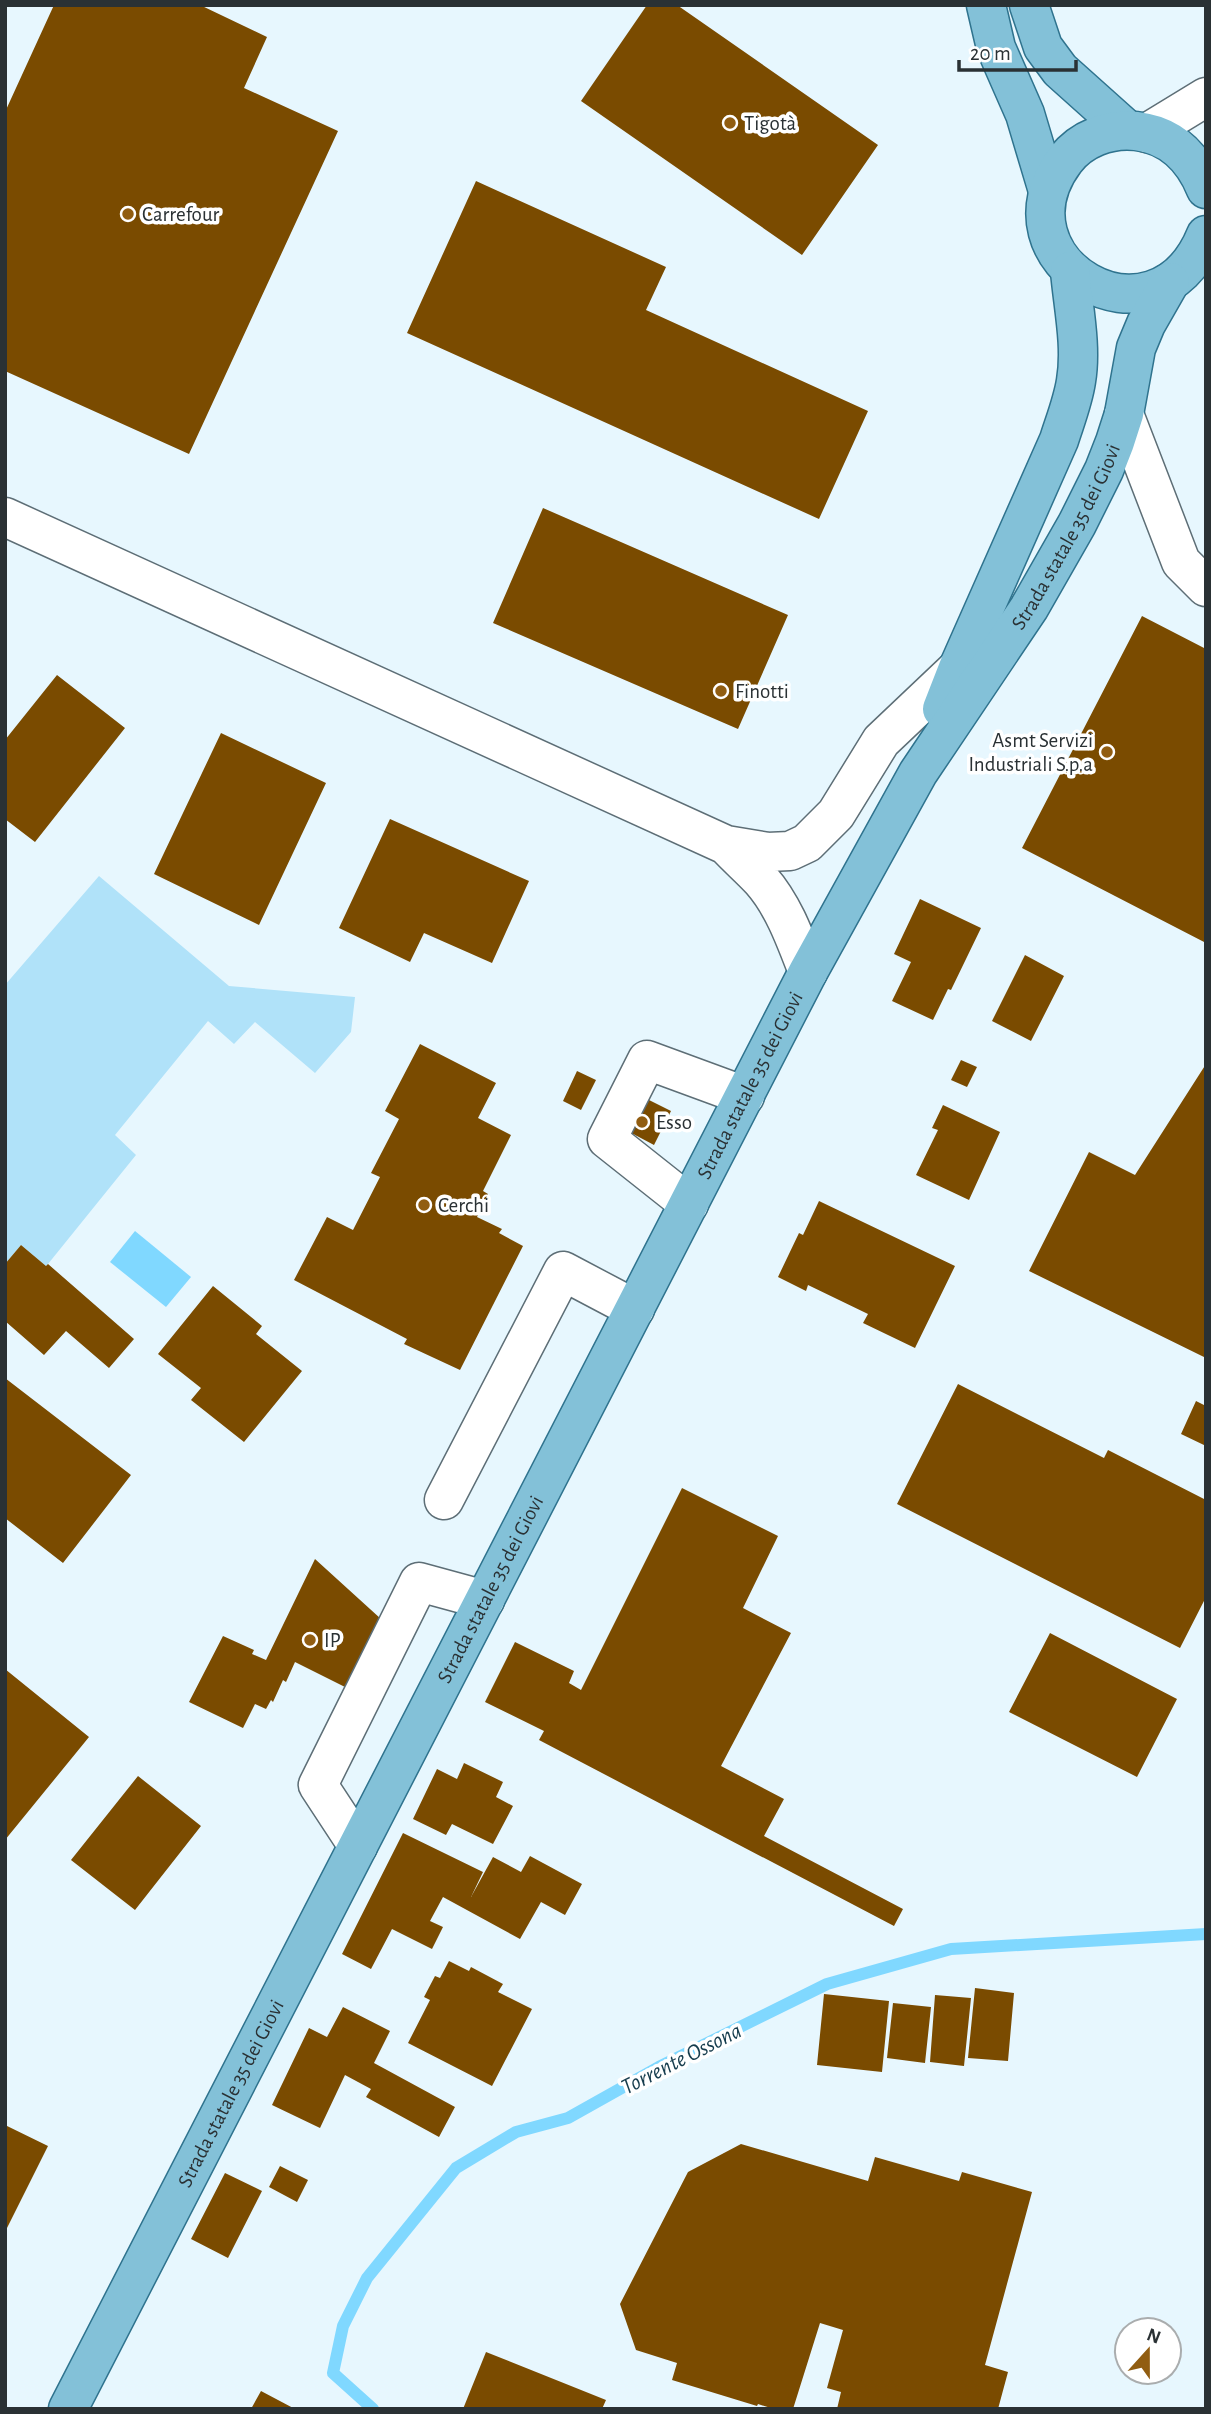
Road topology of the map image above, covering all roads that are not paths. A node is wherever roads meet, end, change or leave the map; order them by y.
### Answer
1 (986, 5) edge
2 (1029, 5) edge
3 (1206, 97) edge
4 (1137, 131) junction
5 (1206, 189) edge
6 (1048, 191) junction
7 (1206, 235) edge
8 (1070, 271) junction
9 (1170, 282) junction
10 (1076, 380) junction
11 (1124, 414) junction
12 (1104, 470) junction
13 (1161, 514) junction
14 (5, 517) edge
15 (1206, 587) edge
16 (958, 668) junction
17 (918, 773) junction
18 (726, 845) junction
19 (808, 972) junction
20 (745, 1096) junction
21 (689, 1204) junction
22 (635, 1309) junction
23 (444, 1500) dead end
24 (485, 1600) junction
25 (358, 1846) junction
26 (68, 2409) edge

1 - 6 main road
2 - 4 main road
3 - 4 street
4 - 5 main road
4 - 6 main road
6 - 8 main road
7 - 9 main road
8 - 9 main road
8 - 10 main road, Strada statale 35 dei Giovi
9 - 11 main road, Strada statale 35 dei Giovi
10 - 12 main road
10 - 16 main road, Strada statale 35 dei Giovi
11 - 12 main road, Strada statale 35 dei Giovi
11 - 13 street
12 - 13 street
12 - 17 main road, Strada statale 35 dei Giovi
13 - 15 street
14 - 18 street
16 - 17 main road, Strada statale 35 dei Giovi
16 - 18 street
17 - 19 main road, Strada statale 35 dei Giovi
18 - 19 street
19 - 20 main road, Strada statale 35 dei Giovi
20 - 21 main road, Strada statale 35 dei Giovi
20 - 21 street
21 - 22 main road, Strada statale 35 dei Giovi
22 - 23 street
22 - 24 main road, Strada statale 35 dei Giovi
24 - 25 main road, Strada statale 35 dei Giovi
24 - 25 street
25 - 26 main road, Strada statale 35 dei Giovi

